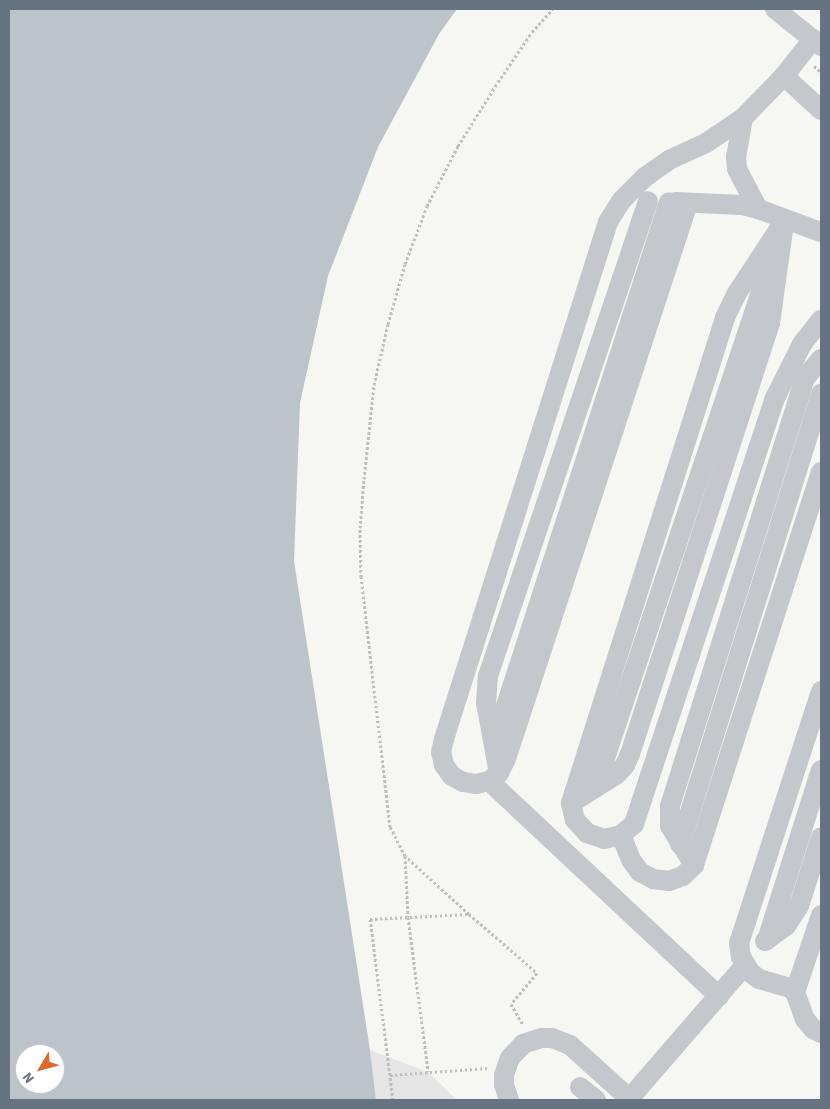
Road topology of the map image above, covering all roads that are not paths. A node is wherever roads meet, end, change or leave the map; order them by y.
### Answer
1 (775, 9) edge
2 (817, 43) edge
3 (784, 76) junction
4 (821, 110) edge
5 (743, 118) junction
6 (621, 201) junction
7 (648, 201) junction
8 (678, 202) junction
9 (758, 209) junction
10 (785, 220) junction
11 (821, 232) edge
12 (821, 320) edge
13 (821, 359) edge
14 (821, 394) edge
15 (821, 472) edge
16 (821, 691) edge
17 (494, 742) junction
18 (821, 770) edge
19 (494, 777) junction
20 (571, 803) junction
21 (621, 835) junction
22 (821, 837) edge
23 (680, 844) junction
24 (694, 865) junction
25 (821, 915) edge
26 (766, 940) junction
27 (743, 961) junction
28 (795, 992) junction
29 (719, 996) junction
30 (821, 1033) edge
31 (580, 1087) dead end
32 (509, 1100) edge
33 (596, 1100) edge
34 (630, 1100) edge

1 - 2 street
2 - 3 street
3 - 4 street
3 - 5 street
5 - 6 street
5 - 9 street
6 - 7 street
6 - 19 street
7 - 8 street
7 - 17 street
8 - 9 street
8 - 17 street
8 - 19 street
9 - 10 street
10 - 11 street
10 - 20 street
10 - 20 street
12 - 21 street
13 - 23 street
14 - 23 street
15 - 24 street
16 - 27 street
17 - 19 street
18 - 26 street
19 - 29 street
20 - 21 street
21 - 24 street
22 - 26 street
23 - 24 street
25 - 28 street
26 - 27 street
27 - 28 street
27 - 29 street
28 - 30 street
29 - 34 street
31 - 33 street
32 - 34 street

